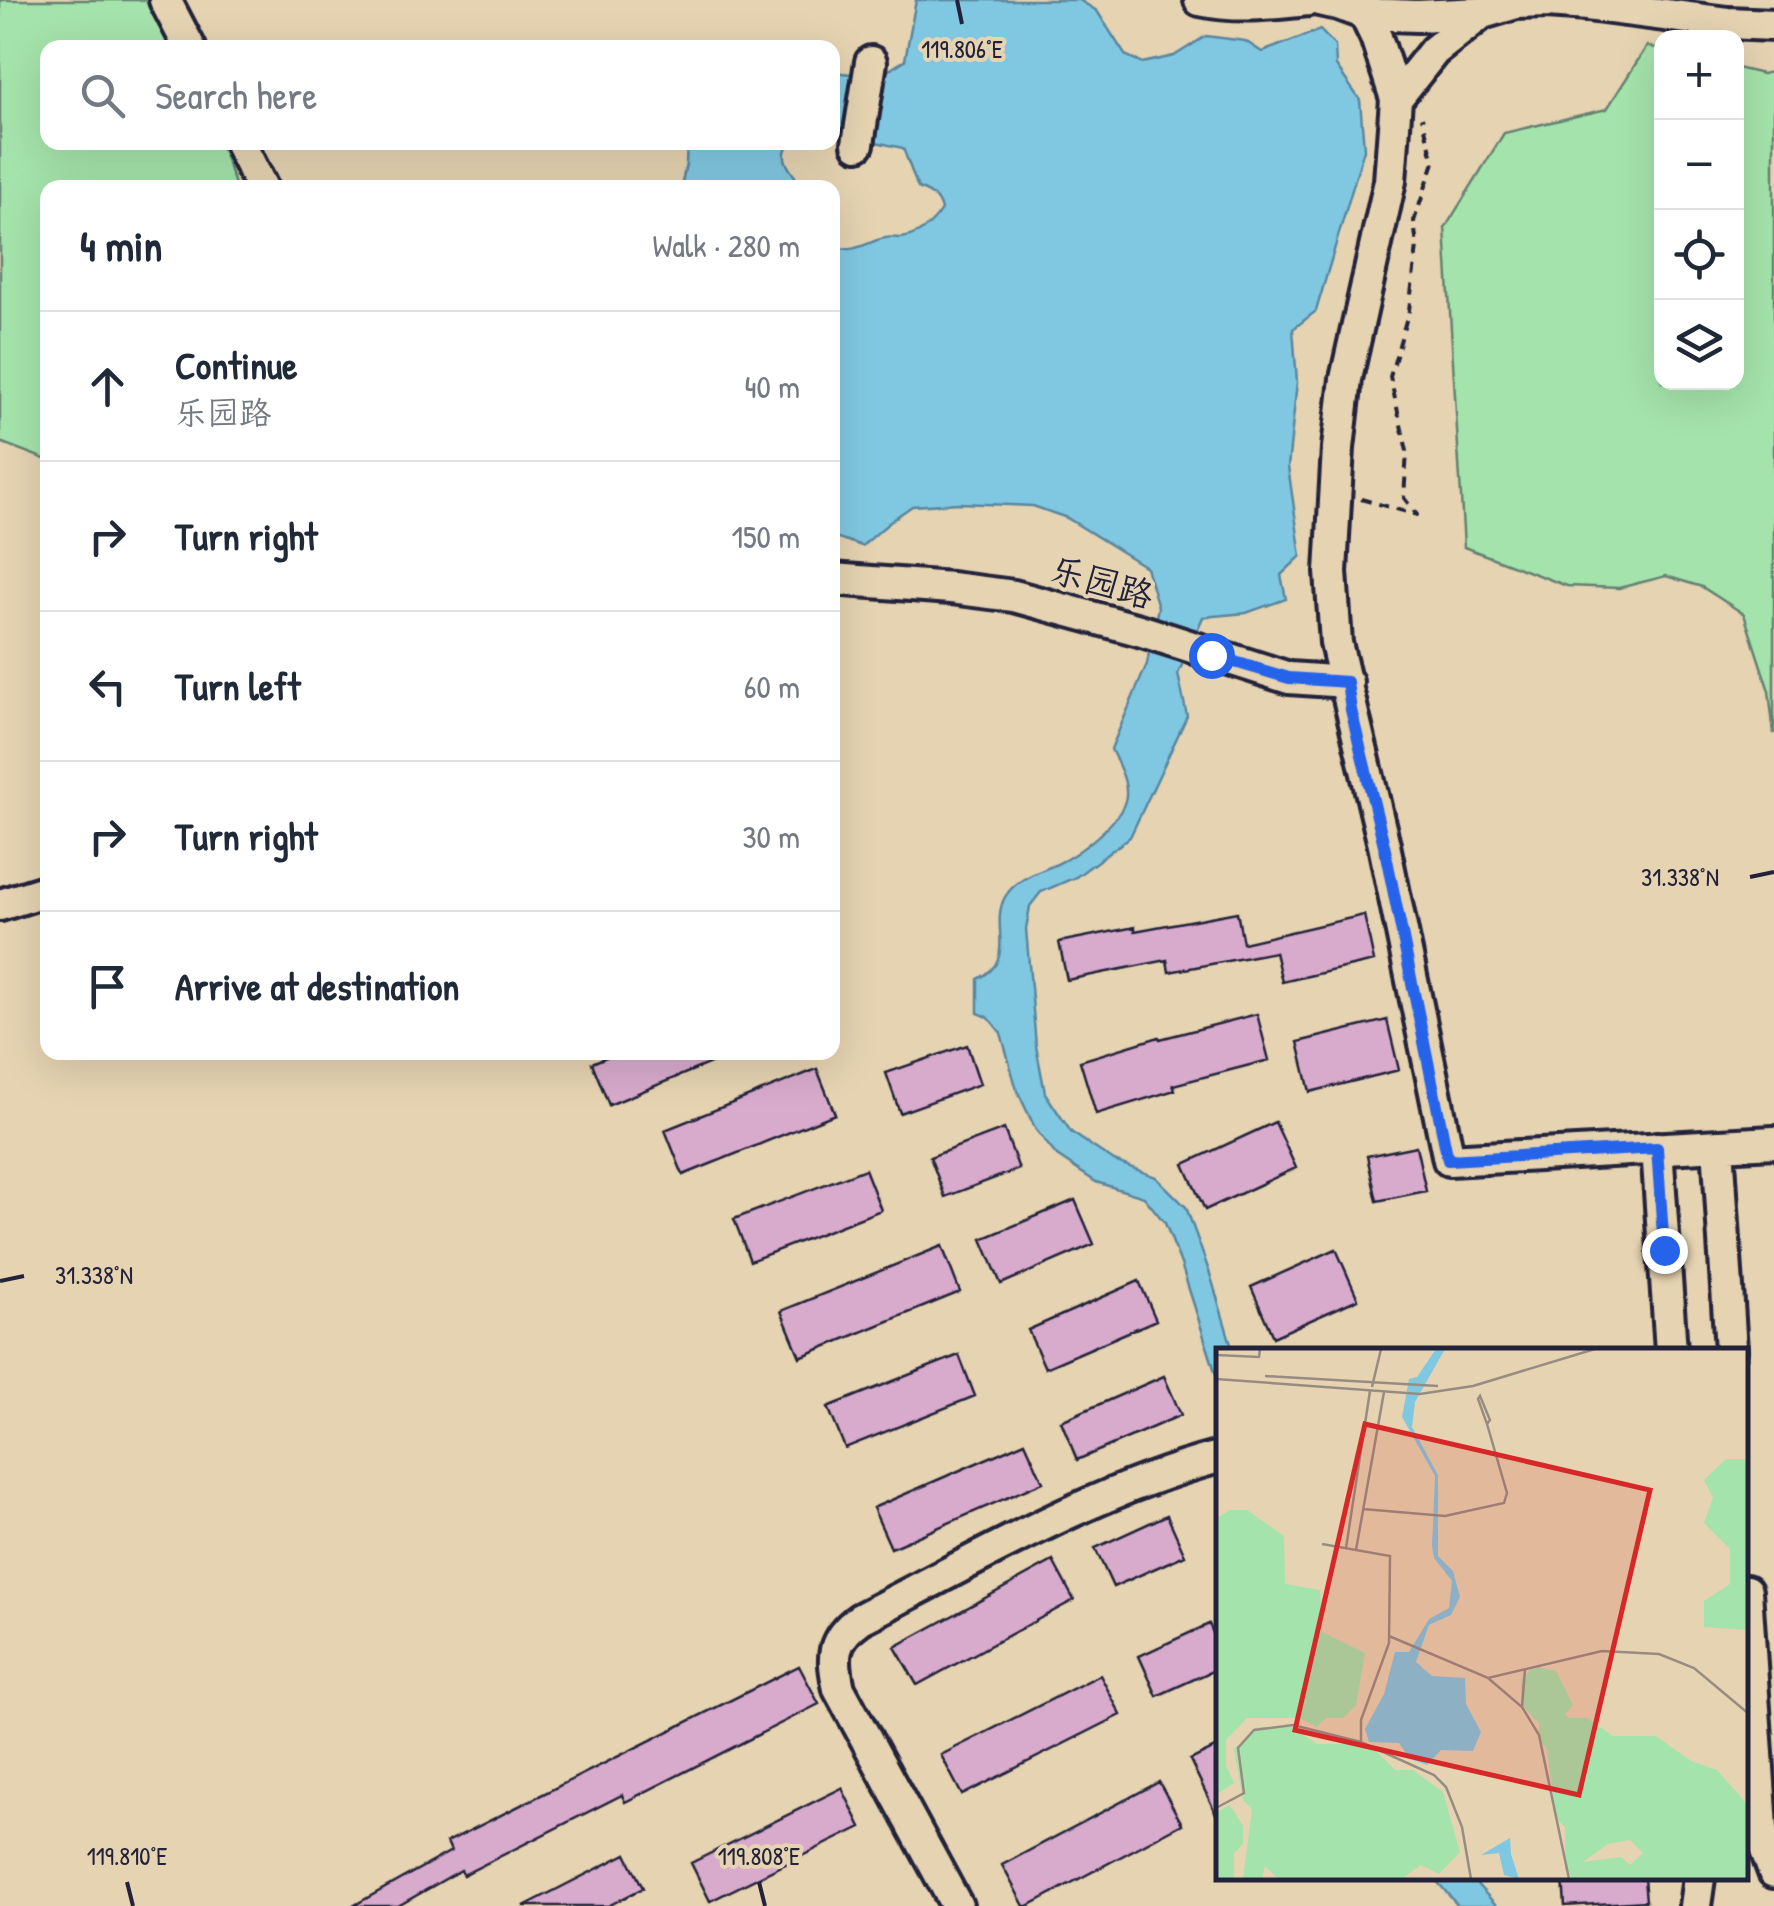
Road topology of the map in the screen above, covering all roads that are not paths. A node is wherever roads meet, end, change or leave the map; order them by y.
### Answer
1 (166, 0) edge
2 (1200, 0) edge
3 (1308, 0) edge
4 (1319, 0) edge
5 (1482, 13) junction
6 (1365, 14) junction
7 (1774, 26) edge
8 (186, 40) edge
9 (871, 62) dead end
10 (1396, 99) junction
11 (858, 144) dead end
12 (243, 150) edge
13 (258, 180) edge
14 (840, 580) edge
15 (1347, 682) junction
16 (40, 892) edge
17 (0, 904) edge
18 (1774, 1142) edge
19 (1718, 1145) junction
20 (1657, 1148) junction
21 (1670, 1348) edge
22 (1731, 1348) edge
23 (1216, 1458) edge
24 (1749, 1678) edge
25 (1752, 1764) edge
26 (1774, 1872) edge
27 (1699, 1881) edge
28 (956, 1906) edge
29 (1695, 1906) edge

1 - 8 street
2 - 3 street
4 - 6 street
5 - 6 street
5 - 7 street
5 - 10 street
6 - 10 street
9 - 11 street
10 - 15 street
12 - 13 street
14 - 15 street, 乐园路
15 - 20 street
16 - 17 street
18 - 19 street
19 - 20 street
19 - 22 street
20 - 21 street
23 - 28 street
24 - 25 street
25 - 26 street
27 - 29 street

